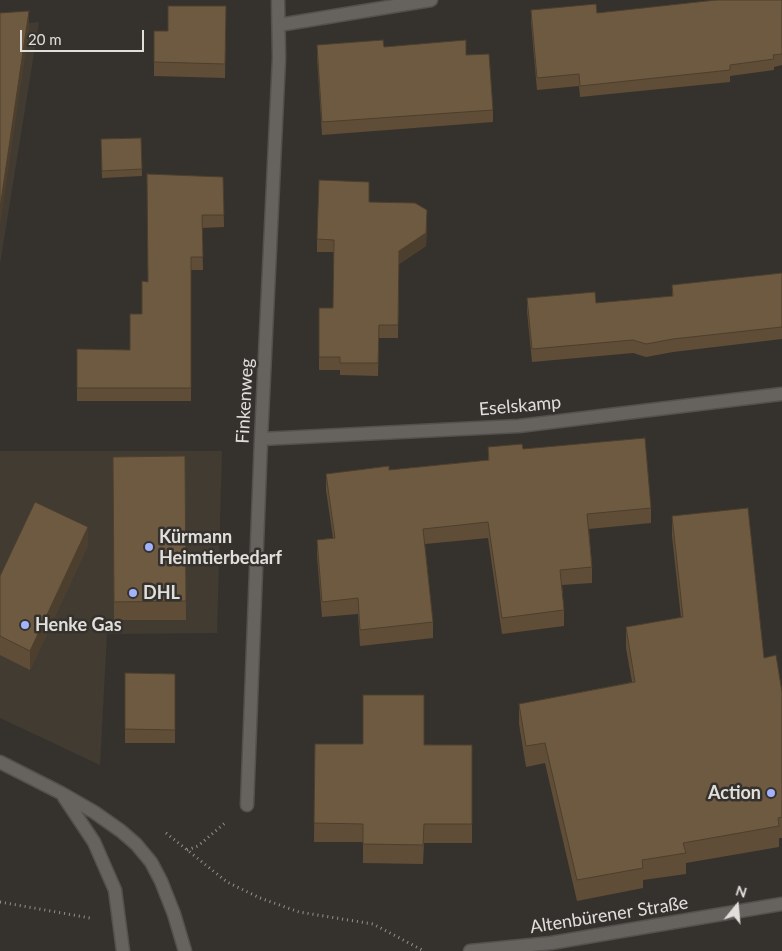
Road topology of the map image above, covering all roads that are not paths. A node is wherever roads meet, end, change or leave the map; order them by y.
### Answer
1 (278, 0) edge
2 (431, 0) edge
3 (279, 25) junction
4 (782, 394) edge
5 (261, 439) junction
6 (0, 762) edge
7 (61, 793) junction
8 (247, 804) road end
9 (782, 904) edge
10 (123, 951) edge
11 (185, 951) edge
12 (470, 951) edge

1 - 3 street, Finkenweg
2 - 3 street
3 - 5 street, Finkenweg
4 - 5 street, Eselskamp
5 - 8 street, Finkenweg
6 - 7 street
7 - 10 street
7 - 11 street
9 - 12 street, Altenbürener Straße

